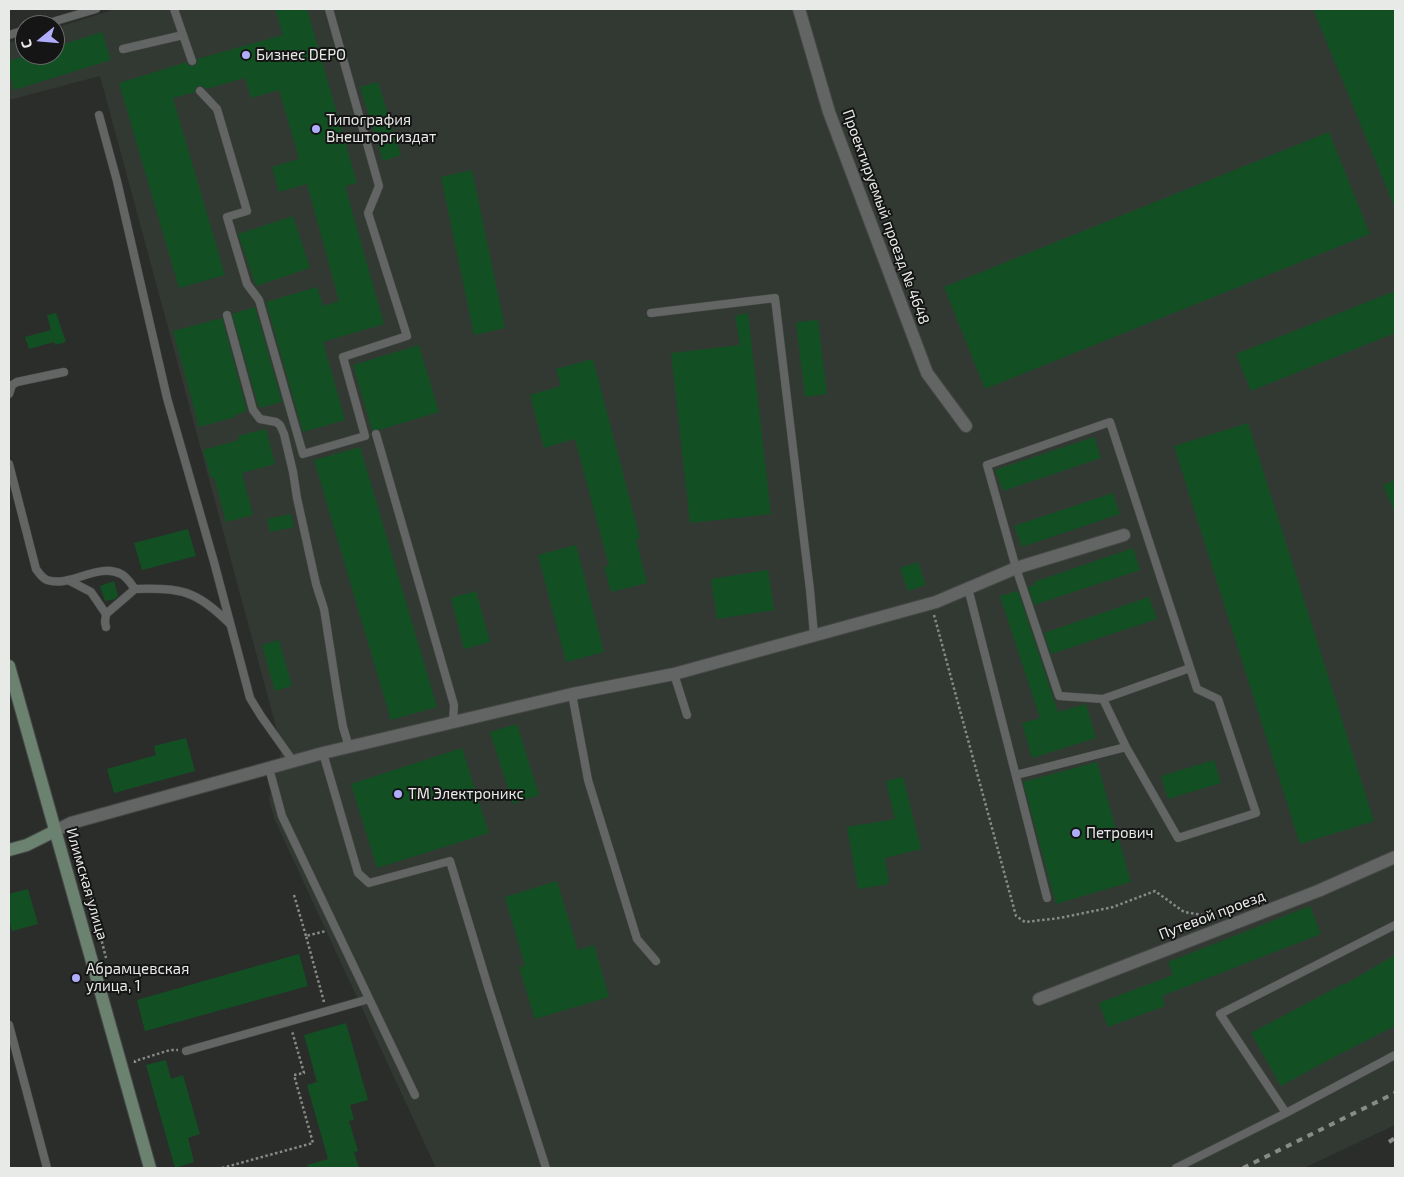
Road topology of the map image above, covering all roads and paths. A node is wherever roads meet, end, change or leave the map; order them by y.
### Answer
1 (96, 9) edge
2 (174, 9) edge
3 (329, 9) edge
4 (799, 9) edge
5 (65, 18) edge
6 (183, 35) junction
7 (123, 49) dead end
8 (192, 61) dead end
9 (200, 90) dead end
10 (99, 115) dead end
11 (651, 313) dead end
12 (227, 315) dead end
13 (64, 372) dead end
14 (9, 394) edge
15 (966, 426) dead end
16 (376, 434) dead end
17 (9, 464) edge
18 (1124, 535) dead end
19 (1016, 568) junction
20 (67, 580) junction
21 (968, 588) junction
22 (135, 589) junction
23 (106, 614) junction
24 (231, 625) junction
25 (106, 627) dead end
26 (814, 635) junction
27 (9, 666) edge
28 (1190, 668) junction
29 (674, 674) junction
30 (572, 694) junction
31 (1103, 699) junction
32 (687, 715) dead end
33 (453, 722) junction
34 (349, 746) junction
35 (1126, 747) junction
36 (322, 753) junction
37 (293, 761) junction
38 (269, 768) junction
39 (1016, 775) junction
40 (55, 831) junction
41 (9, 850) edge
42 (80, 854) dead end
43 (1395, 857) edge
44 (294, 895) dead end
45 (1047, 898) dead end
46 (1395, 925) edge
47 (326, 931) dead end
48 (306, 936) junction
49 (106, 958) dead end
50 (656, 961) dead end
51 (1039, 999) dead end
52 (369, 1000) junction
53 (326, 1011) junction
54 (290, 1022) junction
55 (9, 1025) edge
56 (186, 1051) joint
57 (1395, 1055) edge
58 (138, 1060) dead end
59 (415, 1095) dead end
60 (1286, 1113) junction
61 (47, 1168) edge
62 (150, 1168) edge
63 (222, 1168) edge
64 (546, 1168) edge
65 (1176, 1168) edge

1 - 5 lane
2 - 6 lane
3 - 9 lane
4 - 15 street, Проектируемый проезд № 4648
6 - 7 lane
6 - 8 lane
10 - 24 lane
11 - 26 lane
12 - 34 lane
13 - 14 lane
16 - 33 lane
17 - 20 lane
18 - 19 street
19 - 21 street
19 - 28 lane
19 - 31 lane
20 - 22 lane
20 - 23 lane
21 - 26 street
21 - 39 lane
22 - 23 lane
22 - 24 lane
23 - 25 lane
24 - 37 lane
26 - 29 street
27 - 40 street, Илимская улица
28 - 31 lane
28 - 35 lane
29 - 30 street
29 - 32 lane
30 - 33 street
30 - 50 lane
31 - 35 lane
33 - 34 street
34 - 36 street
35 - 39 lane
36 - 37 street
36 - 64 lane
37 - 38 street
38 - 40 street
38 - 52 lane
39 - 45 lane
40 - 41 street
40 - 62 street, Илимская улица
42 - 49 path
43 - 51 street, Путевой проезд
44 - 48 path
46 - 60 lane
47 - 48 path
48 - 53 path
52 - 53 lane
52 - 59 lane
53 - 54 lane
54 - 56 lane
54 - 63 path
55 - 61 lane
56 - 58 path
57 - 60 lane
60 - 65 lane

